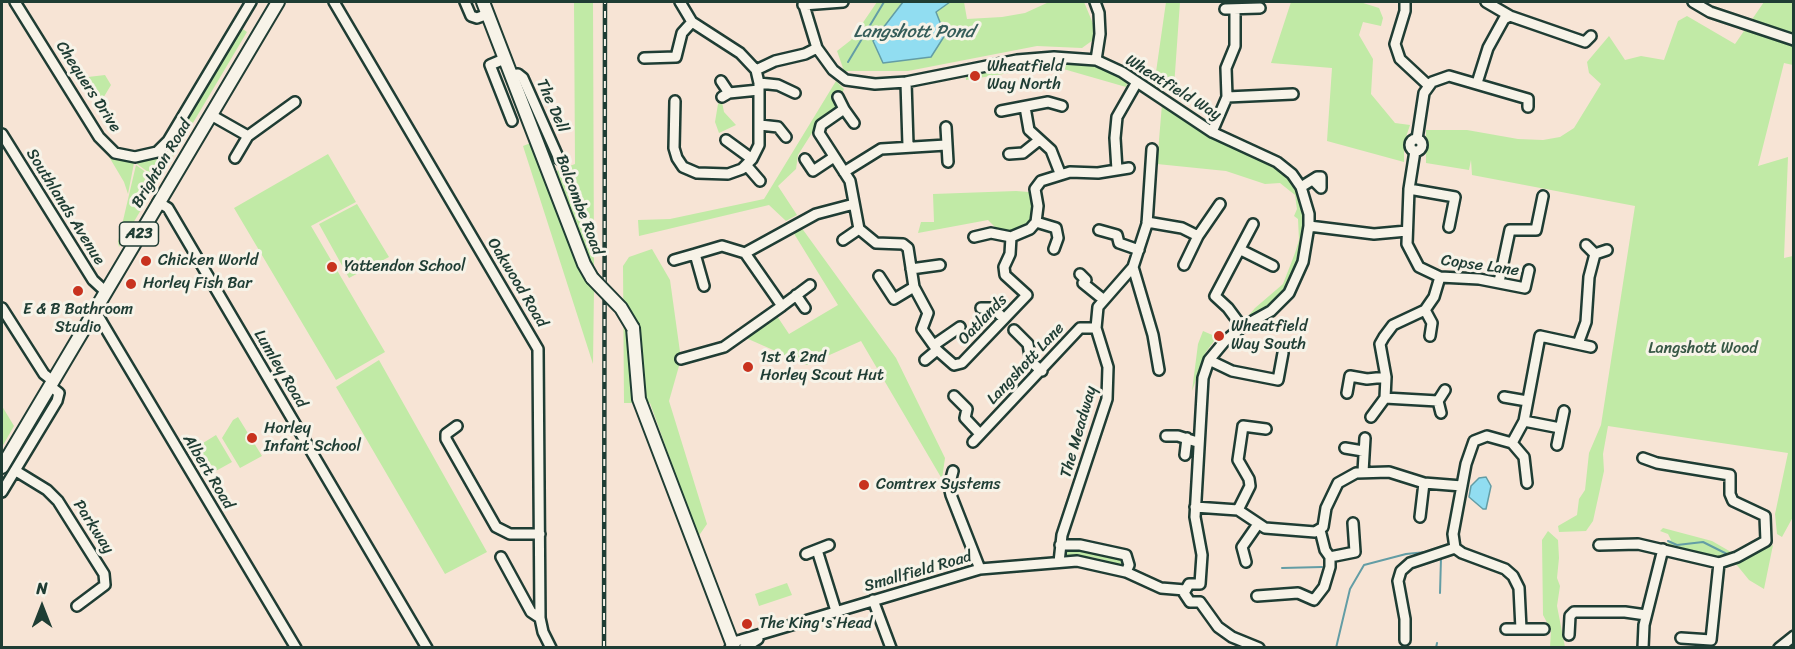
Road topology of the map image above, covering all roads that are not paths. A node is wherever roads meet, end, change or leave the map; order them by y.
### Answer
1 (16, 2) edge
2 (251, 2) edge
3 (278, 2) edge
4 (334, 2) edge
5 (465, 2) edge
6 (483, 2) edge
7 (680, 2) edge
8 (843, 2) edge
9 (1095, 2) edge
10 (1405, 2) edge
11 (1486, 2) edge
12 (1693, 2) edge
13 (803, 3) edge
14 (1260, 8) dead end
15 (488, 14) junction
16 (1507, 17) junction
17 (692, 22) junction
18 (1794, 40) edge
19 (817, 48) junction
20 (1582, 53) dead end
21 (644, 58) dead end
22 (504, 59) junction
23 (1096, 60) junction
24 (756, 70) junction
25 (511, 75) junction
26 (721, 81) dead end
27 (906, 82) junction
28 (1137, 82) junction
29 (1292, 83) dead end
30 (1478, 83) junction
31 (1429, 86) junction
32 (759, 87) junction
33 (795, 93) dead end
34 (838, 97) dead end
35 (1227, 97) junction
36 (1529, 98) dead end
37 (675, 101) dead end
38 (295, 102) dead end
39 (1062, 106) dead end
40 (1025, 107) junction
41 (844, 109) junction
42 (1001, 111) dead end
43 (211, 115) junction
44 (512, 121) dead end
45 (854, 123) dead end
46 (760, 125) junction
47 (946, 127) dead end
48 (1212, 132) junction
49 (2, 134) edge
50 (248, 136) junction
51 (786, 137) dead end
52 (726, 140) dead end
53 (1038, 141) junction
54 (908, 145) junction
55 (946, 145) junction
56 (1152, 149) dead end
57 (1009, 154) dead end
58 (834, 157) junction
59 (235, 158) dead end
60 (559, 159) dead end
61 (805, 159) dead end
62 (948, 162) dead end
63 (749, 163) junction
64 (1129, 168) dead end
65 (1117, 170) junction
66 (844, 172) junction
67 (1060, 173) junction
68 (760, 180) dead end
69 (1313, 180) dead end
70 (1301, 187) junction
71 (1409, 189) junction
72 (158, 202) junction
73 (1554, 202) dead end
74 (854, 204) junction
75 (1220, 204) dead end
76 (1035, 222) junction
77 (1147, 222) junction
78 (1253, 224) dead end
79 (1309, 226) junction
80 (1449, 227) dead end
81 (859, 229) junction
82 (1099, 230) dead end
83 (1407, 231) junction
84 (1198, 236) junction
85 (974, 237) dead end
86 (1011, 237) junction
87 (843, 240) dead end
88 (1586, 245) dead end
89 (1054, 249) dead end
90 (1139, 250) junction
91 (1241, 250) junction
92 (1607, 250) dead end
93 (745, 253) junction
94 (695, 254) junction
95 (1595, 254) junction
96 (674, 260) dead end
97 (940, 265) dead end
98 (1184, 265) dead end
99 (1273, 266) dead end
100 (1133, 267) junction
101 (911, 269) junction
102 (1529, 270) dead end
103 (1080, 274) dead end
104 (879, 276) dead end
105 (1440, 277) junction
106 (1499, 282) junction
107 (810, 285) dead end
108 (704, 286) dead end
109 (914, 287) junction
110 (106, 292) junction
111 (796, 295) junction
112 (1104, 300) junction
113 (782, 306) junction
114 (2, 308) edge
115 (805, 308) dead end
116 (981, 309) dead end
117 (1425, 310) junction
118 (93, 314) junction
119 (1004, 319) junction
120 (960, 327) dead end
121 (1242, 327) junction
122 (1096, 328) junction
123 (1014, 330) dead end
124 (1430, 336) dead end
125 (1578, 344) junction
126 (935, 347) junction
127 (1591, 347) dead end
128 (1282, 353) dead end
129 (681, 359) dead end
130 (925, 360) dead end
131 (1209, 360) junction
132 (1159, 370) dead end
133 (1042, 371) junction
134 (1386, 377) junction
135 (51, 383) junction
136 (1445, 390) dead end
137 (1347, 393) dead end
138 (954, 396) dead end
139 (1504, 397) dead end
140 (1385, 398) junction
141 (1438, 401) junction
142 (1527, 402) junction
143 (1564, 411) dead end
144 (1441, 413) dead end
145 (1371, 417) dead end
146 (1524, 421) junction
147 (457, 426) dead end
148 (1560, 428) junction
149 (1266, 429) dead end
150 (980, 434) junction
151 (1166, 436) dead end
152 (1186, 438) junction
153 (1365, 438) dead end
154 (973, 442) dead end
155 (1197, 442) junction
156 (1512, 443) junction
157 (1557, 445) dead end
158 (1345, 448) dead end
159 (1363, 451) junction
160 (1185, 455) dead end
161 (1643, 458) dead end
162 (2, 467) edge
163 (16, 471) junction
164 (953, 471) dead end
165 (1363, 472) junction
166 (1424, 483) junction
167 (1527, 483) dead end
168 (1462, 486) junction
169 (2, 492) edge
170 (1195, 507) junction
171 (1238, 510) junction
172 (1420, 517) dead end
173 (1353, 523) dead end
174 (1258, 524) junction
175 (1320, 530) junction
176 (540, 534) junction
177 (1060, 544) junction
178 (1599, 545) dead end
179 (829, 546) dead end
180 (1455, 548) junction
181 (1664, 549) junction
182 (817, 550) junction
183 (806, 554) dead end
184 (501, 557) dead end
185 (1330, 557) junction
186 (1059, 562) junction
187 (1246, 562) dead end
188 (1719, 563) junction
189 (980, 569) junction
190 (1126, 572) junction
191 (1200, 584) junction
192 (1185, 590) junction
193 (1257, 596) dead end
194 (873, 600) junction
195 (1314, 600) junction
196 (1200, 602) junction
197 (77, 606) dead end
198 (1308, 610) dead end
199 (836, 611) junction
200 (1646, 615) junction
201 (540, 618) junction
202 (1506, 629) dead end
203 (1521, 629) junction
204 (1544, 629) dead end
205 (1569, 635) dead end
206 (1794, 636) edge
207 (1681, 638) dead end
208 (1405, 640) dead end
209 (735, 646) edge
210 (296, 648) edge
211 (427, 648) edge
212 (551, 648) edge
213 (891, 648) edge
214 (1259, 648) edge
215 (1643, 648) edge
216 (1779, 648) edge

1 - 2 street, Chequers Drive
3 - 43 main road, Brighton Road / A23
4 - 176 street, Oakwood Road
5 - 15 street
6 - 15 main road, Balcombe Road
7 - 17 street
8 - 13 street
9 - 23 street
10 - 31 street
11 - 16 street
12 - 18 street
13 - 19 street, Wheatfield Way
14 - 35 street
15 - 22 main road, Balcombe Road
16 - 20 street
16 - 30 street
17 - 21 street
17 - 24 street
19 - 24 street
19 - 27 street, Wheatfield Way
22 - 25 main road, Balcombe Road
22 - 44 street
23 - 27 street, Wheatfield Way
23 - 28 street, Wheatfield Way
24 - 32 street
25 - 60 street, The Dell
25 - 209 main road, Balcombe Road, bridge
26 - 32 street
27 - 54 street
28 - 48 street, Wheatfield Way
28 - 65 street
29 - 35 street
30 - 31 street
30 - 36 street
31 - 71 street, Copse Lane
32 - 33 street
32 - 46 street
34 - 41 street
35 - 48 street
37 - 63 street
38 - 50 street
39 - 40 street
40 - 42 street
40 - 53 street
41 - 45 street
41 - 58 street
43 - 50 street
43 - 72 main road, Brighton Road / A23
46 - 51 street
46 - 63 street
47 - 55 street
48 - 70 street, Wheatfield Way
49 - 110 street, Southlands Avenue
50 - 59 street
52 - 63 street
53 - 57 street
53 - 67 street
54 - 55 street
54 - 66 street
55 - 62 street
56 - 77 street
58 - 61 street
58 - 66 street
63 - 68 street
64 - 65 street
65 - 67 street
66 - 74 street
67 - 76 street
69 - 70 street
70 - 79 street, Wheatfield Way
71 - 80 street
71 - 83 street, Copse Lane
72 - 110 main road, Brighton Road / A23
72 - 211 street, Lumley Road
73 - 106 street
74 - 81 street
74 - 93 street
75 - 84 street
76 - 86 street
76 - 89 street
77 - 84 street
77 - 90 street
78 - 91 street
79 - 83 street
79 - 121 street, Wheatfield Way
81 - 87 street
81 - 101 street
82 - 90 street
83 - 105 street, Copse Lane
84 - 98 street
85 - 86 street
86 - 119 street, Oatlands
88 - 95 street
90 - 100 street
91 - 99 street
91 - 121 street
92 - 95 street
93 - 94 street
93 - 113 street
94 - 96 street
94 - 108 street
95 - 125 street
97 - 101 street
100 - 112 street
100 - 132 street
101 - 109 street
102 - 106 street, Copse Lane
103 - 112 street
104 - 109 street
105 - 106 street, Copse Lane
105 - 117 street
107 - 111 street
109 - 126 street
110 - 118 main road, Brighton Road / A23
111 - 113 street
111 - 115 street
112 - 122 street
113 - 129 street
114 - 135 street
116 - 119 street
117 - 124 street
117 - 134 street
118 - 135 main road, Brighton Road / A23
118 - 210 street, Albert Road
119 - 126 street, Oatlands
120 - 126 street
121 - 131 street, Wheatfield Way
122 - 133 street, Langshott Lane
122 - 177 street, The Meadway
123 - 133 street
125 - 127 street
125 - 142 street
126 - 130 street
128 - 131 street
131 - 155 street, Wheatfield Way
133 - 150 street, Langshott Lane
134 - 137 street
134 - 140 street
135 - 162 main road, Brighton Road / A23
135 - 163 street
136 - 141 street
138 - 150 street
139 - 142 street
140 - 141 street
140 - 145 street
141 - 144 street
142 - 146 street
143 - 148 street
146 - 148 street
146 - 156 street
147 - 176 street
148 - 157 street
149 - 171 street
150 - 154 street, Langshott Lane
151 - 152 street
152 - 155 street
152 - 160 street
153 - 159 street
155 - 170 street, Wheatfield Way
156 - 167 street
156 - 168 street
158 - 159 street
159 - 165 street
161 - 188 street
163 - 169 street
163 - 197 street, Parkway
164 - 189 street
165 - 166 street
165 - 175 street
166 - 168 street
166 - 172 street
168 - 180 street
170 - 171 street
170 - 191 street, Wheatfield Way
171 - 174 street
173 - 185 street
174 - 175 street
174 - 187 street
175 - 185 street
176 - 201 street, Oakwood Road
177 - 186 street, The Meadway
177 - 190 street
178 - 181 street
179 - 182 street
180 - 203 street
180 - 208 street
181 - 188 street
181 - 200 street
182 - 183 street
182 - 199 street
184 - 201 street
185 - 195 street
186 - 189 street, Smallfield Road
186 - 190 street, Smallfield Road
188 - 207 street
189 - 194 street, Smallfield Road
190 - 192 street, Smallfield Road
191 - 192 street
191 - 196 street
192 - 196 street
193 - 195 street
194 - 199 street, Smallfield Road
194 - 213 street
195 - 198 street
196 - 214 street
199 - 209 street, Smallfield Road
200 - 205 street
200 - 215 street
201 - 212 street
202 - 203 street
203 - 204 street
206 - 216 street

